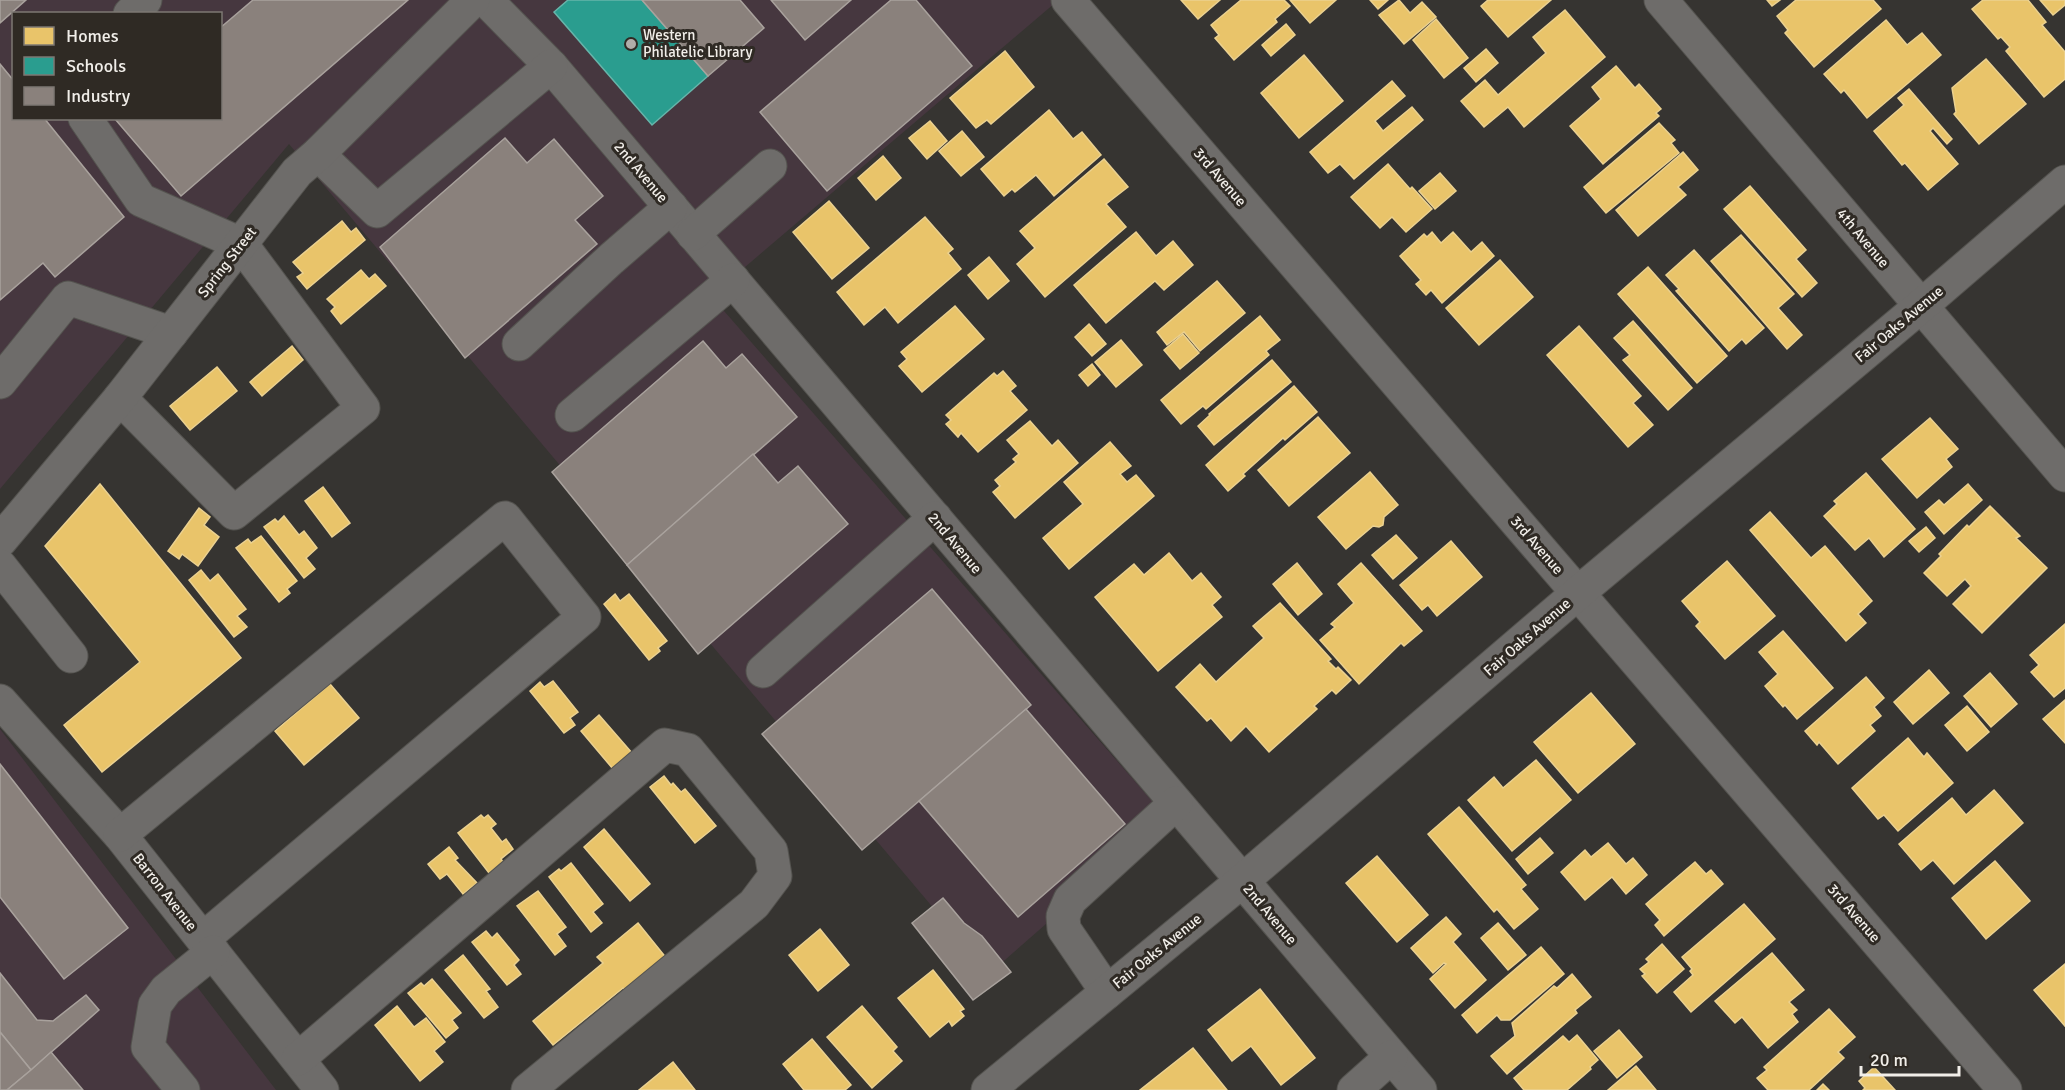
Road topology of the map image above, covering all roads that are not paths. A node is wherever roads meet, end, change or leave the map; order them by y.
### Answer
1 (145, 0) edge
2 (473, 0) edge
3 (486, 0) edge
4 (1068, 0) edge
5 (1661, 0) edge
6 (132, 12) edge
7 (551, 66) junction
8 (85, 120) edge
9 (318, 154) junction
10 (770, 166) dead end
11 (2065, 182) edge
12 (671, 207) junction
13 (693, 234) junction
14 (241, 244) junction
15 (733, 280) junction
16 (1921, 306) junction
17 (171, 333) junction
18 (519, 344) dead end
19 (0, 382) edge
20 (120, 398) junction
21 (572, 415) dead end
22 (2065, 475) edge
23 (935, 518) junction
24 (0, 541) edge
25 (0, 566) edge
26 (1578, 593) junction
27 (71, 656) dead end
28 (763, 671) dead end
29 (0, 701) edge
30 (1176, 803) junction
31 (120, 835) junction
32 (1242, 881) junction
33 (208, 946) junction
34 (1107, 992) junction
35 (1392, 1057) junction
36 (298, 1059) junction
37 (183, 1090) edge
38 (322, 1090) edge
39 (528, 1090) edge
40 (988, 1090) edge
41 (1354, 1090) edge
42 (1420, 1090) edge
43 (2005, 1090) edge

1 - 6 street
2 - 9 street, Spring Street
3 - 7 street, 2nd Avenue
4 - 26 street, 3rd Avenue
5 - 16 street, 4th Avenue
7 - 9 street
7 - 12 street, 2nd Avenue
8 - 14 street
9 - 14 street, Spring Street
10 - 13 street
11 - 16 street, Fair Oaks Avenue
12 - 13 street, 2nd Avenue
12 - 18 street
13 - 15 street, 2nd Avenue
14 - 17 street, Spring Street
14 - 20 street
15 - 21 street
15 - 23 street, 2nd Avenue
16 - 22 street, 4th Avenue
16 - 26 street, Fair Oaks Avenue
17 - 19 street
17 - 20 street, Spring Street
20 - 24 street, Spring Street
23 - 28 street
23 - 30 street, 2nd Avenue
25 - 27 street
26 - 32 street, Fair Oaks Avenue
26 - 43 street, 3rd Avenue
29 - 31 street, Barron Avenue
30 - 32 street, 2nd Avenue
30 - 34 street
31 - 33 street, Barron Avenue
31 - 33 street
32 - 34 street, Fair Oaks Avenue
32 - 35 street, 2nd Avenue
33 - 36 street, Barron Avenue
33 - 37 street
34 - 40 street, Fair Oaks Avenue
35 - 41 street
35 - 42 street, 2nd Avenue
36 - 38 street, Barron Avenue
36 - 39 street

